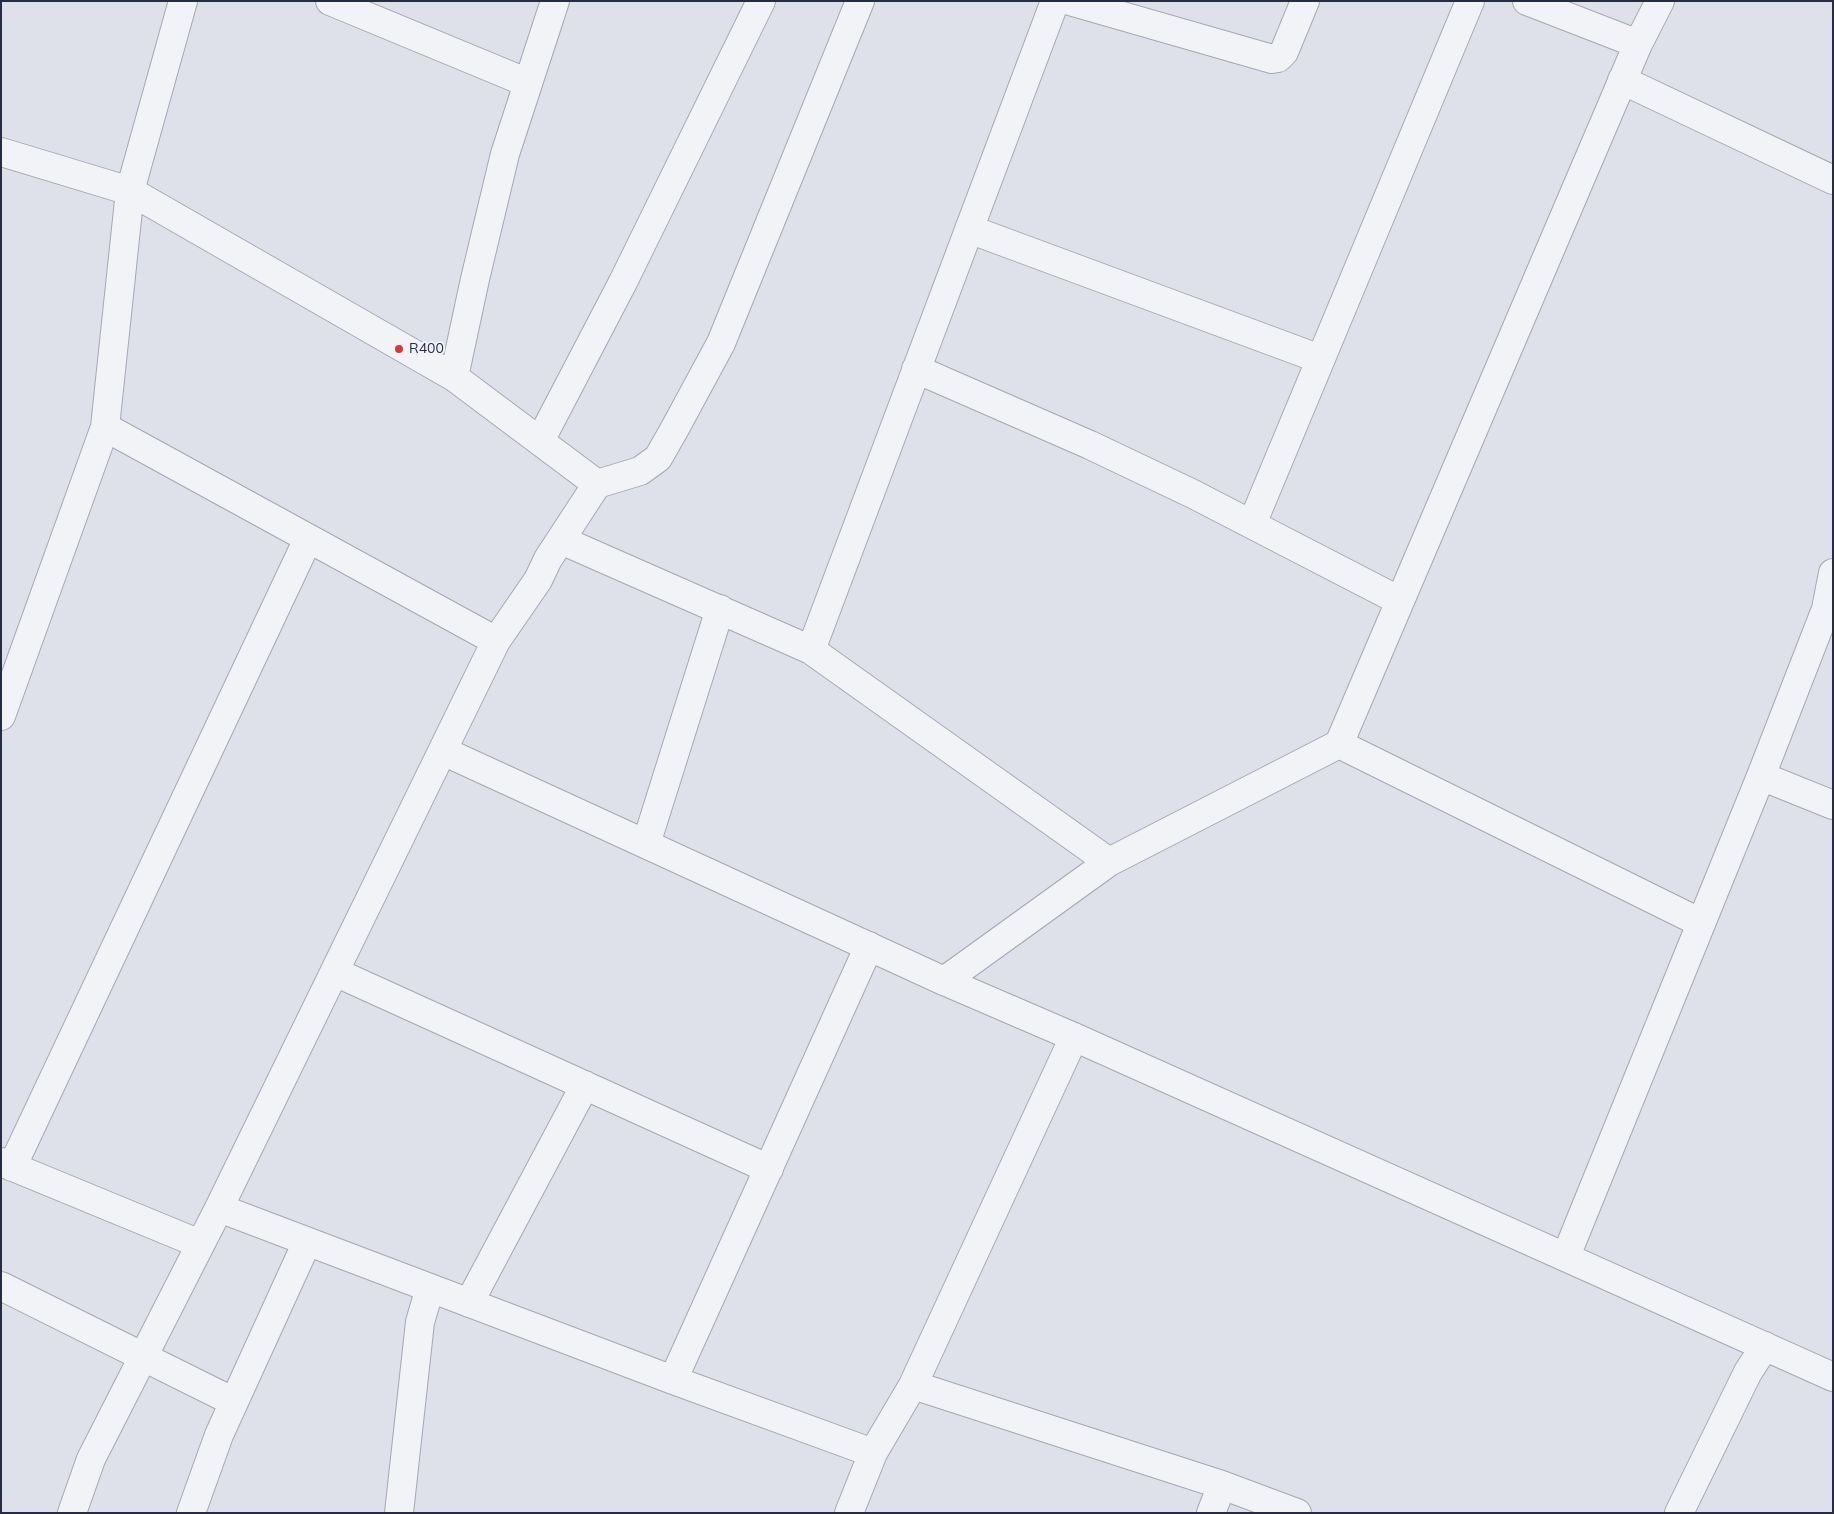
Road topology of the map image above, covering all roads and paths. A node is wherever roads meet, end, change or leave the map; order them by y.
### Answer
1 (183, 1) edge
2 (330, 1) edge
3 (555, 1) edge
4 (761, 1) edge
5 (860, 1) edge
6 (1055, 1) edge
7 (1070, 1) edge
8 (1305, 1) edge
9 (1470, 1) edge
10 (1527, 1) edge
11 (1660, 1) edge
12 (1638, 44) junction
13 (1622, 80) junction
14 (528, 83) junction
15 (1, 152) edge
16 (1833, 180) edge
17 (130, 191) junction
18 (969, 229) junction
19 (1320, 359) junction
20 (916, 369) junction
21 (454, 377) junction
22 (105, 427) junction
23 (540, 441) junction
24 (597, 484) junction
25 (1252, 524) junction
26 (308, 539) junction
27 (561, 540) junction
28 (1833, 573) edge
29 (1400, 601) junction
30 (1830, 604) edge
31 (720, 609) junction
32 (496, 641) junction
33 (810, 650) junction
34 (8, 675) edge
35 (1, 716) edge
36 (1339, 744) junction
37 (443, 751) junction
38 (1761, 776) junction
39 (1833, 805) edge
40 (646, 844) junction
41 (1109, 862) junction
42 (1701, 923) junction
43 (869, 946) junction
44 (334, 972) junction
45 (944, 981) junction
46 (1074, 1036) junction
47 (585, 1085) junction
48 (7, 1165) edge
49 (769, 1169) junction
50 (219, 1208) junction
51 (307, 1242) junction
52 (200, 1244) junction
53 (1566, 1256) junction
54 (1, 1286) edge
55 (430, 1288) junction
56 (469, 1303) junction
57 (1765, 1346) junction
58 (144, 1356) junction
59 (1833, 1377) edge
60 (673, 1380) junction
61 (913, 1385) junction
62 (234, 1402) junction
63 (873, 1453) junction
64 (1222, 1485) junction
65 (72, 1513) edge
66 (191, 1513) edge
67 (399, 1513) edge
68 (849, 1513) edge
69 (1211, 1513) edge
70 (1297, 1513) edge
71 (1679, 1513) edge

1 - 17 street
2 - 14 street
3 - 14 street
4 - 23 street
5 - 24 street
6 - 18 street
7 - 8 street
9 - 19 street
10 - 12 street
11 - 12 street
12 - 13 street
13 - 16 street
13 - 29 street
14 - 21 street
15 - 17 street
17 - 21 street
17 - 22 street
18 - 19 street
18 - 20 street
19 - 25 street
20 - 25 street
20 - 33 street
21 - 23 street
22 - 26 street
22 - 34 street
23 - 24 street
24 - 27 street
25 - 29 street
26 - 32 street
26 - 48 street
27 - 31 street
27 - 32 street
28 - 30 street
29 - 36 street
30 - 38 street
31 - 33 street
31 - 40 street
32 - 37 street
33 - 41 street
34 - 35 street
36 - 41 street
36 - 42 street
37 - 40 street
37 - 44 street
38 - 39 street
38 - 42 street
40 - 43 street
41 - 45 street
42 - 53 street
43 - 45 street
43 - 49 street
44 - 47 street
44 - 50 street
45 - 46 street
46 - 53 street
46 - 61 street
47 - 49 street
47 - 56 street
48 - 52 street
49 - 60 street
50 - 51 street
50 - 52 street
51 - 55 street
51 - 62 street
52 - 58 street
53 - 57 street
54 - 58 street
55 - 56 street
55 - 67 street
56 - 60 street
57 - 59 street
57 - 71 street
58 - 62 street
58 - 65 street
60 - 63 street
61 - 63 street
61 - 64 street
62 - 66 street
63 - 68 street
64 - 69 street
64 - 70 street

